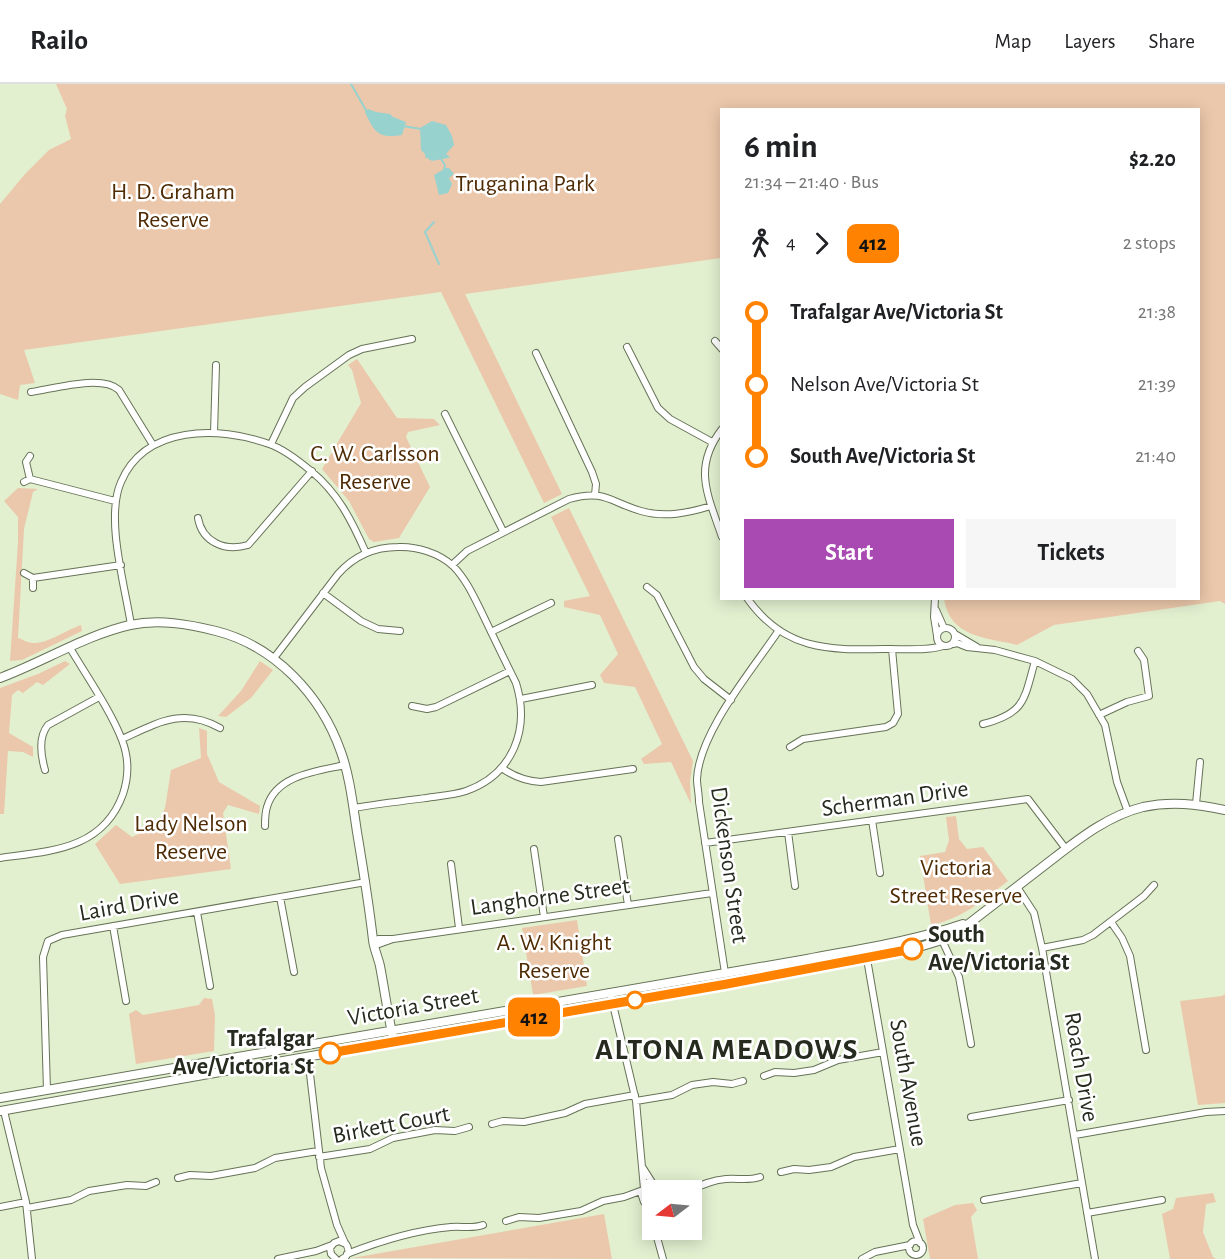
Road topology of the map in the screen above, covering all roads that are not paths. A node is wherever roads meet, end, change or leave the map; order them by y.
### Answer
1 (412, 339) dead end
2 (715, 341) dead end
3 (627, 347) dead end
4 (720, 347) edge
5 (536, 353) dead end
6 (216, 365) dead end
7 (31, 392) dead end
8 (445, 414) dead end
9 (720, 432) edge
10 (214, 433) junction
11 (712, 442) junction
12 (271, 444) junction
13 (153, 446) junction
14 (30, 456) dead end
15 (312, 471) junction
16 (595, 495) junction
17 (115, 501) junction
18 (711, 506) junction
19 (198, 518) dead end
20 (503, 531) junction
21 (720, 531) edge
22 (366, 553) junction
23 (121, 565) junction
24 (452, 565) junction
25 (24, 573) dead end
26 (33, 578) junction
27 (647, 586) dead end
28 (33, 588) dead end
29 (323, 593) junction
30 (749, 600) edge
31 (935, 600) edge
32 (551, 603) dead end
33 (936, 609) junction
34 (131, 625) junction
35 (944, 628) junction
36 (779, 630) junction
37 (400, 631) dead end
38 (491, 632) junction
39 (954, 633) junction
40 (937, 637) junction
41 (952, 644) junction
42 (944, 646) junction
43 (977, 647) junction
44 (70, 648) junction
45 (920, 648) junction
46 (892, 649) junction
47 (1138, 651) dead end
48 (274, 658) junction
49 (1035, 661) junction
50 (510, 671) junction
51 (0, 678) edge
52 (592, 685) dead end
53 (99, 697) junction
54 (521, 699) junction
55 (731, 700) junction
56 (412, 706) dead end
57 (1099, 715) junction
58 (983, 724) dead end
59 (220, 728) dead end
60 (122, 738) junction
61 (790, 747) dead end
62 (1200, 762) dead end
63 (345, 765) junction
64 (502, 768) junction
65 (633, 769) dead end
66 (45, 770) dead end
67 (1196, 804) junction
68 (353, 808) junction
69 (1225, 810) edge
70 (1128, 812) junction
71 (872, 820) junction
72 (265, 826) dead end
73 (788, 832) junction
74 (618, 840) dead end
75 (705, 843) junction
76 (534, 849) dead end
77 (1066, 849) junction
78 (0, 858) edge
79 (451, 864) dead end
80 (880, 873) dead end
81 (366, 882) junction
82 (795, 885) dead end
83 (1154, 885) dead end
84 (1017, 887) junction
85 (712, 893) junction
86 (280, 897) junction
87 (628, 905) junction
88 (197, 912) junction
89 (544, 916) junction
90 (1111, 922) junction
91 (113, 926) junction
92 (459, 928) junction
93 (940, 936) junction
94 (377, 942) junction
95 (865, 948) junction
96 (1042, 948) junction
97 (867, 959) junction
98 (294, 972) dead end
99 (725, 973) junction
100 (727, 984) junction
101 (210, 986) dead end
102 (610, 992) junction
103 (126, 1001) dead end
104 (613, 1003) junction
105 (391, 1030) junction
106 (394, 1042) junction
107 (306, 1044) junction
108 (971, 1044) dead end
109 (1146, 1050) dead end
110 (883, 1052) junction
111 (308, 1057) junction
112 (764, 1076) dead end
113 (743, 1081) dead end
114 (47, 1090) junction
115 (1, 1098) edge
116 (636, 1098) junction
117 (1069, 1100) junction
118 (2, 1111) edge
119 (1225, 1112) edge
120 (972, 1117) dead end
121 (492, 1124) dead end
122 (469, 1127) dead end
123 (1075, 1135) junction
124 (900, 1149) junction
125 (319, 1154) junction
126 (643, 1167) junction
127 (781, 1172) dead end
128 (760, 1176) dead end
129 (178, 1178) dead end
130 (643, 1180) edge
131 (651, 1180) edge
132 (156, 1182) dead end
133 (1082, 1183) junction
134 (702, 1184) edge
135 (642, 1190) edge
136 (624, 1197) junction
137 (984, 1200) dead end
138 (1162, 1200) dead end
139 (642, 1201) edge
140 (27, 1205) junction
141 (0, 1207) edge
142 (1087, 1213) junction
143 (506, 1221) dead end
144 (337, 1225) junction
145 (483, 1225) dead end
146 (913, 1225) junction
147 (658, 1240) edge
148 (920, 1243) junction
149 (333, 1244) junction
150 (346, 1244) junction
151 (911, 1245) junction
152 (361, 1249) junction
153 (894, 1250) junction
154 (316, 1251) junction
155 (913, 1255) edge
156 (922, 1255) edge
157 (345, 1257) edge
158 (335, 1258) edge
159 (32, 1259) edge
160 (278, 1259) edge
161 (663, 1259) edge
162 (862, 1259) edge
163 (1095, 1259) edge

1 - 12 street
2 - 4 street
3 - 11 street
5 - 16 street
6 - 10 street
7 - 13 street
8 - 20 street
9 - 11 street
10 - 12 street
10 - 13 street
11 - 18 street
12 - 15 street
13 - 17 street
14 - 17 street
15 - 19 street
15 - 22 street
16 - 18 street
16 - 20 street
17 - 23 street
18 - 21 street
20 - 24 street
22 - 24 street
22 - 29 street
23 - 26 street
23 - 34 street
24 - 38 street
25 - 26 street
26 - 28 street
27 - 55 street
29 - 37 street
29 - 48 street
30 - 36 street
31 - 33 street
32 - 38 street
33 - 35 street
33 - 40 street
34 - 44 street
34 - 48 street
35 - 39 street
35 - 40 street
36 - 46 street
36 - 55 street, Dickenson Street
38 - 50 street
39 - 41 street
39 - 43 street
40 - 42 street
40 - 45 street
41 - 42 street
41 - 43 street
42 - 45 street
43 - 49 street
44 - 51 street
44 - 53 street
45 - 46 street
46 - 61 street
47 - 57 street
48 - 63 street
49 - 57 street
49 - 58 street
50 - 54 street
50 - 56 street
52 - 54 street
53 - 60 street
53 - 66 street
54 - 64 street
55 - 75 street, Dickenson Street
57 - 70 street
59 - 60 street
60 - 78 street
62 - 67 street
63 - 68 street
63 - 72 street
64 - 65 street
64 - 68 street
67 - 69 street, Victoria Street
67 - 70 street, Victoria Street
68 - 81 street
70 - 77 street, Victoria Street
71 - 73 street, Scherman Drive
71 - 77 street, Scherman Drive
71 - 80 street
73 - 75 street, Scherman Drive
73 - 82 street
74 - 87 street
75 - 85 street, Dickenson Street
76 - 89 street
77 - 84 street, Victoria Street
79 - 92 street
81 - 86 street, Laird Drive
81 - 94 street
83 - 90 street
84 - 93 street, Victoria Street
84 - 96 street, Roach Drive
85 - 87 street, Langhorne Street
85 - 99 street, Dickenson Street
86 - 88 street, Laird Drive
86 - 98 street
87 - 89 street, Langhorne Street
88 - 91 street, Laird Drive
88 - 101 street
89 - 92 street, Langhorne Street
90 - 96 street
90 - 109 street
91 - 103 street
91 - 114 street, Laird Drive
92 - 94 street, Langhorne Street
93 - 95 street, Victoria Street
93 - 97 street, Victoria Street
93 - 108 street
94 - 105 street
95 - 97 street, South Avenue
95 - 99 street, Victoria Street
96 - 117 street, Roach Drive
97 - 100 street, Victoria Street
97 - 110 street, South Avenue
99 - 100 street, Dickenson Street
99 - 102 street, Victoria Street
100 - 104 street, Victoria Street
102 - 104 street
102 - 105 street, Victoria Street
104 - 106 street, Victoria Street
104 - 116 street
105 - 106 street
105 - 107 street, Victoria Street
106 - 111 street, Victoria Street
107 - 111 street
107 - 114 street, Victoria Street
110 - 112 street
110 - 124 street, South Avenue
111 - 118 street, Victoria Street
111 - 125 street
113 - 116 street
114 - 115 street, Victoria Street
115 - 118 street
116 - 121 street
116 - 126 street
117 - 120 street
117 - 123 street, Roach Drive
118 - 140 street
119 - 123 street
122 - 125 street, Birkett Court
123 - 133 street, Roach Drive
124 - 127 street
124 - 146 street, South Avenue
125 - 129 street, Birkett Court
125 - 144 street
126 - 130 street
126 - 131 street
128 - 134 street
132 - 140 street
133 - 137 street
133 - 142 street, Roach Drive
135 - 136 street
136 - 139 street
136 - 143 street
138 - 142 street
140 - 141 street
140 - 159 street
142 - 163 street, Roach Drive
144 - 149 street
144 - 150 street
145 - 152 street
146 - 148 street, South Avenue
146 - 151 street, South Avenue
147 - 161 street
148 - 151 street
148 - 156 street
149 - 150 street
149 - 154 street
149 - 158 street
150 - 152 street
150 - 157 street
151 - 153 street
151 - 155 street
152 - 157 street
153 - 155 street
153 - 162 street
154 - 158 street
154 - 160 street
155 - 156 street

